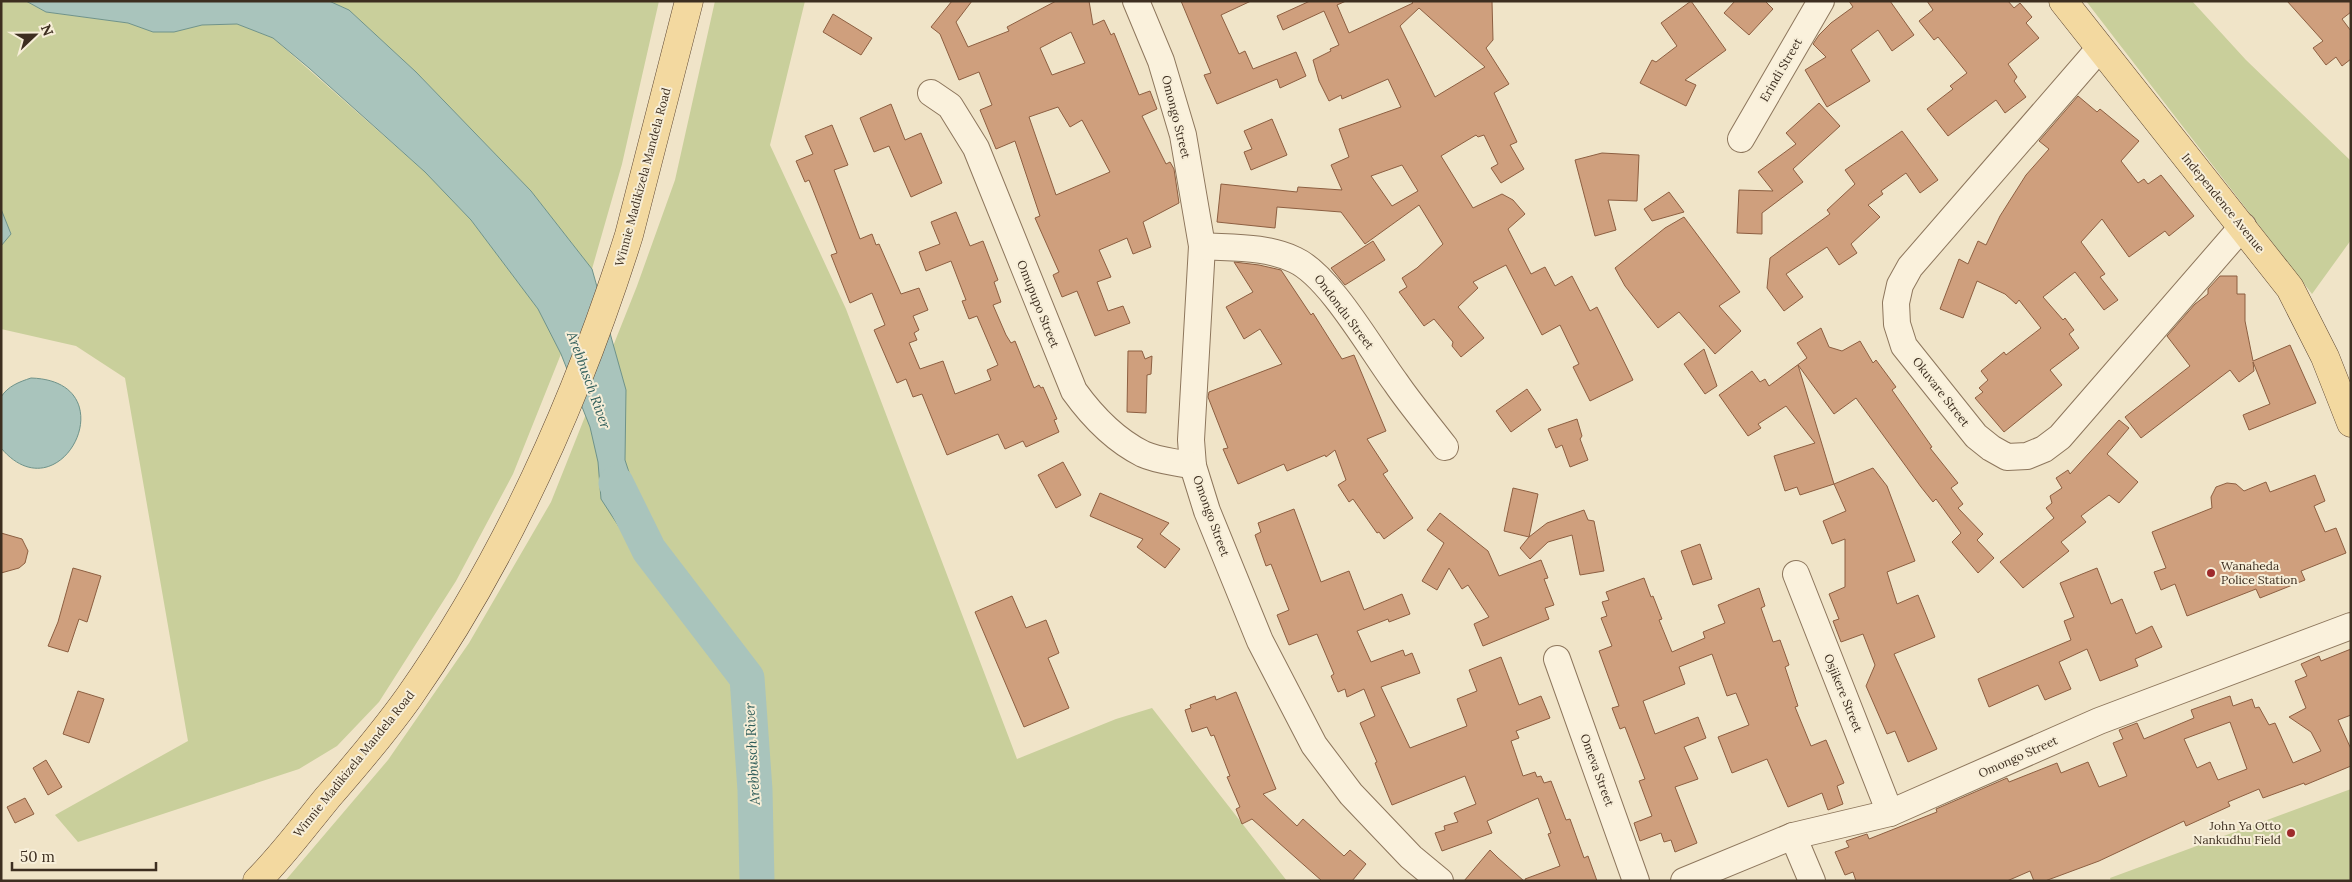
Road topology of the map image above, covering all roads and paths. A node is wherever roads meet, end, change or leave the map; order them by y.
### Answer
1 (688, 1) edge
2 (1136, 1) edge
3 (1821, 1) edge
4 (2063, 1) edge
5 (2099, 49) junction
6 (932, 93) dead end
7 (1741, 139) dead end
8 (2243, 226) junction
9 (1202, 246) junction
10 (2351, 423) edge
11 (1445, 447) dead end
12 (1193, 466) junction
13 (1796, 574) dead end
14 (2351, 626) edge
15 (1557, 659) dead end
16 (1890, 813) junction
17 (1793, 836) junction
18 (257, 881) edge
19 (1440, 881) edge
20 (1636, 881) edge
21 (1684, 881) edge
22 (1812, 881) edge

1 - 18 main road, Winnie Madikizela Mandela Road
2 - 9 street, Omongo Street
3 - 7 street, Erindi Street
4 - 5 main road, Independence Avenue
5 - 8 main road, Independence Avenue
5 - 8 street, Okuvare Street
6 - 12 street, Omupupo Street
8 - 10 main road, Independence Avenue
9 - 11 street, Ondondu Street
9 - 12 street, Omongo Street
12 - 19 street, Omongo Street
13 - 16 street, Osjikere Street
14 - 16 street, Omongo Street
15 - 20 street, Omeva Street
16 - 17 street, Omongo Street
17 - 21 street, Omongo Street
17 - 22 street

